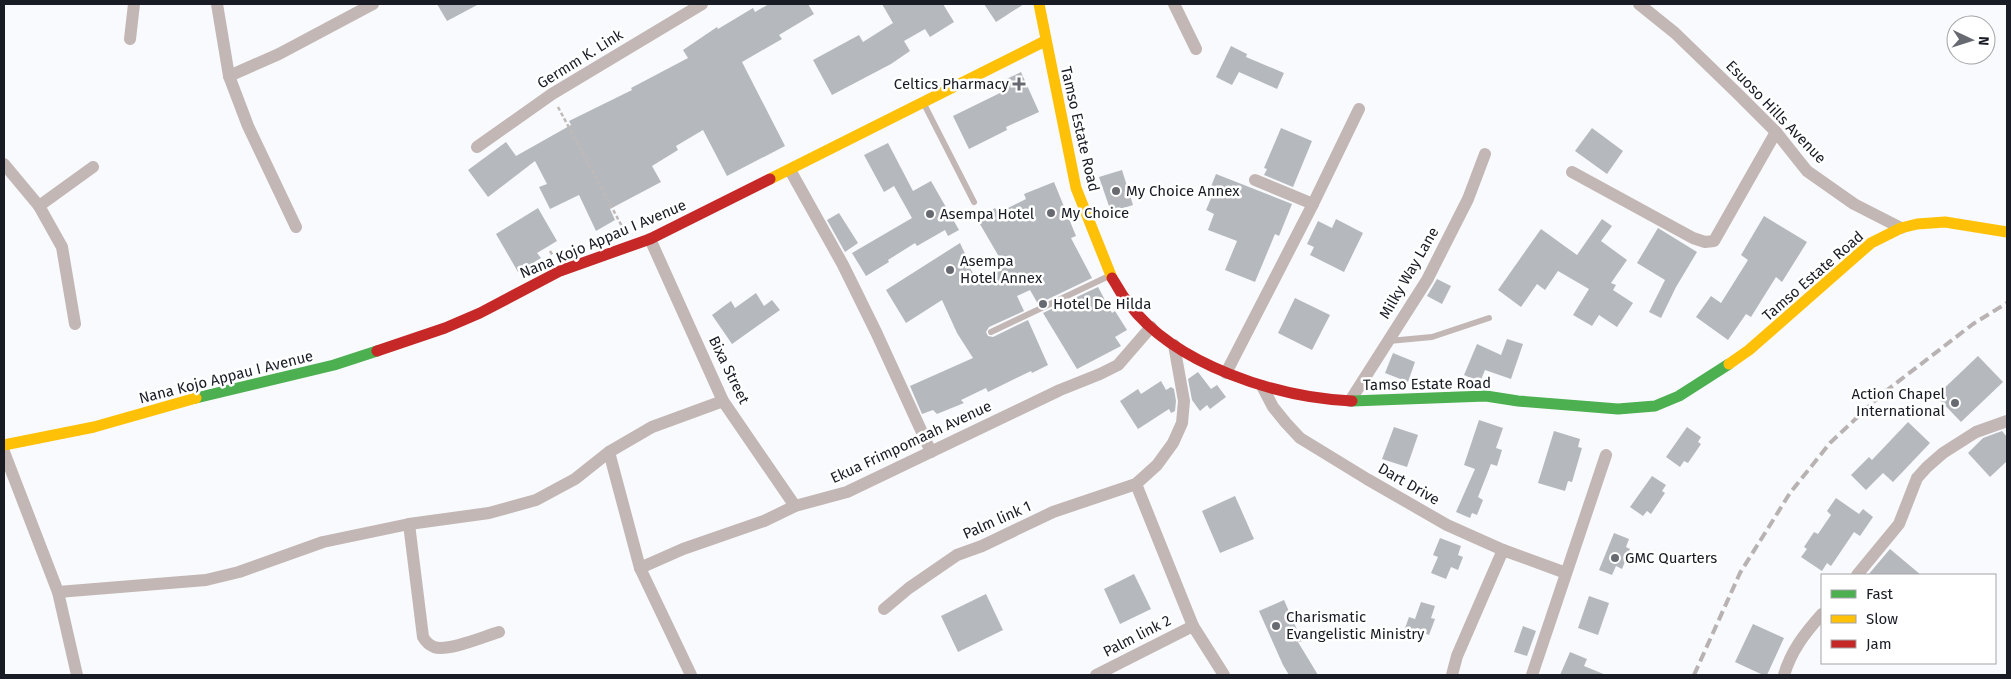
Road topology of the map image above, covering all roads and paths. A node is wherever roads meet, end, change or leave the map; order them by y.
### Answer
1 (134, 4) edge
2 (217, 4) edge
3 (373, 4) edge
4 (702, 4) edge
5 (1039, 4) edge
6 (1174, 4) edge
7 (1639, 4) edge
8 (130, 39) dead end
9 (1045, 41) junction
10 (1196, 49) dead end
11 (229, 76) junction
12 (552, 94) junction
13 (923, 102) junction
14 (1359, 108) dead end
15 (1776, 132) junction
16 (478, 146) dead end
17 (1485, 154) dead end
18 (4, 164) edge
19 (93, 167) dead end
20 (790, 170) junction
21 (1572, 172) dead end
22 (1255, 180) dead end
23 (974, 202) dead end
24 (1313, 204) junction
25 (39, 206) junction
26 (296, 227) dead end
27 (1901, 228) junction
28 (2007, 232) edge
29 (650, 239) junction
30 (632, 245) junction
31 (1110, 275) junction
32 (1489, 318) dead end
33 (75, 324) dead end
34 (1151, 328) junction
35 (991, 332) dead end
36 (1388, 341) junction
37 (1174, 345) junction
38 (1226, 373) junction
39 (1262, 386) junction
40 (723, 401) junction
41 (1350, 401) junction
42 (2007, 421) edge
43 (4, 445) edge
44 (4, 452) edge
45 (609, 452) junction
46 (931, 452) junction
47 (1606, 455) dead end
48 (1136, 484) junction
49 (795, 506) junction
50 (409, 524) junction
51 (1503, 550) junction
52 (640, 568) junction
53 (1566, 573) junction
54 (1858, 574) edge
55 (58, 592) junction
56 (884, 609) dead end
57 (1821, 615) edge
58 (1193, 626) junction
59 (499, 632) dead end
60 (77, 675) edge
61 (691, 675) edge
62 (1096, 675) edge
63 (1224, 675) edge
64 (1452, 675) edge
65 (1532, 675) edge
66 (1784, 675) edge

1 - 8 street
2 - 11 street
3 - 11 street
4 - 12 street, Germm K. Link
5 - 9 street, Tamso Estate Road
6 - 10 street
7 - 15 street, Esuoso Hills Avenue
9 - 13 street, Nana Kojo Appau I Avenue
9 - 31 street, Tamso Estate Road
11 - 26 street
12 - 16 street, Germm K. Link
12 - 30 path
13 - 20 street, Nana Kojo Appau I Avenue
13 - 23 lane
14 - 24 street
15 - 21 street
15 - 27 street, Esuoso Hills Avenue
17 - 36 street, Milky Way Lane
18 - 25 street
19 - 25 street
20 - 29 street, Nana Kojo Appau I Avenue
20 - 46 street
22 - 24 street
24 - 38 street
25 - 33 street
27 - 28 street, Tamso Estate Road
27 - 41 street, Tamso Estate Road
29 - 30 street, Nana Kojo Appau I Avenue
29 - 40 street, Bixa Street
30 - 43 street, Nana Kojo Appau I Avenue
31 - 34 street, Tamso Estate Road
31 - 35 lane
32 - 36 lane
34 - 37 street, Tamso Estate Road
34 - 46 street, Ekua Frimpomaah Avenue
36 - 41 street, Milky Way Lane
37 - 38 street, Tamso Estate Road
37 - 48 street
38 - 39 street, Tamso Estate Road
39 - 41 street, Tamso Estate Road
39 - 51 street, Dart Drive
40 - 45 street
40 - 49 street, Bixa Street
42 - 54 street
44 - 55 street
45 - 50 street
45 - 52 street
46 - 49 street, Ekua Frimpomaah Avenue
47 - 53 street
48 - 56 street, Palm link 1
48 - 58 street
49 - 52 street, Ekua Frimpomaah Avenue
50 - 55 street
50 - 59 street
51 - 53 street, Dart Drive
51 - 64 street
52 - 61 street
53 - 65 street
55 - 60 street
57 - 66 street
58 - 62 street, Palm link 2
58 - 63 street

